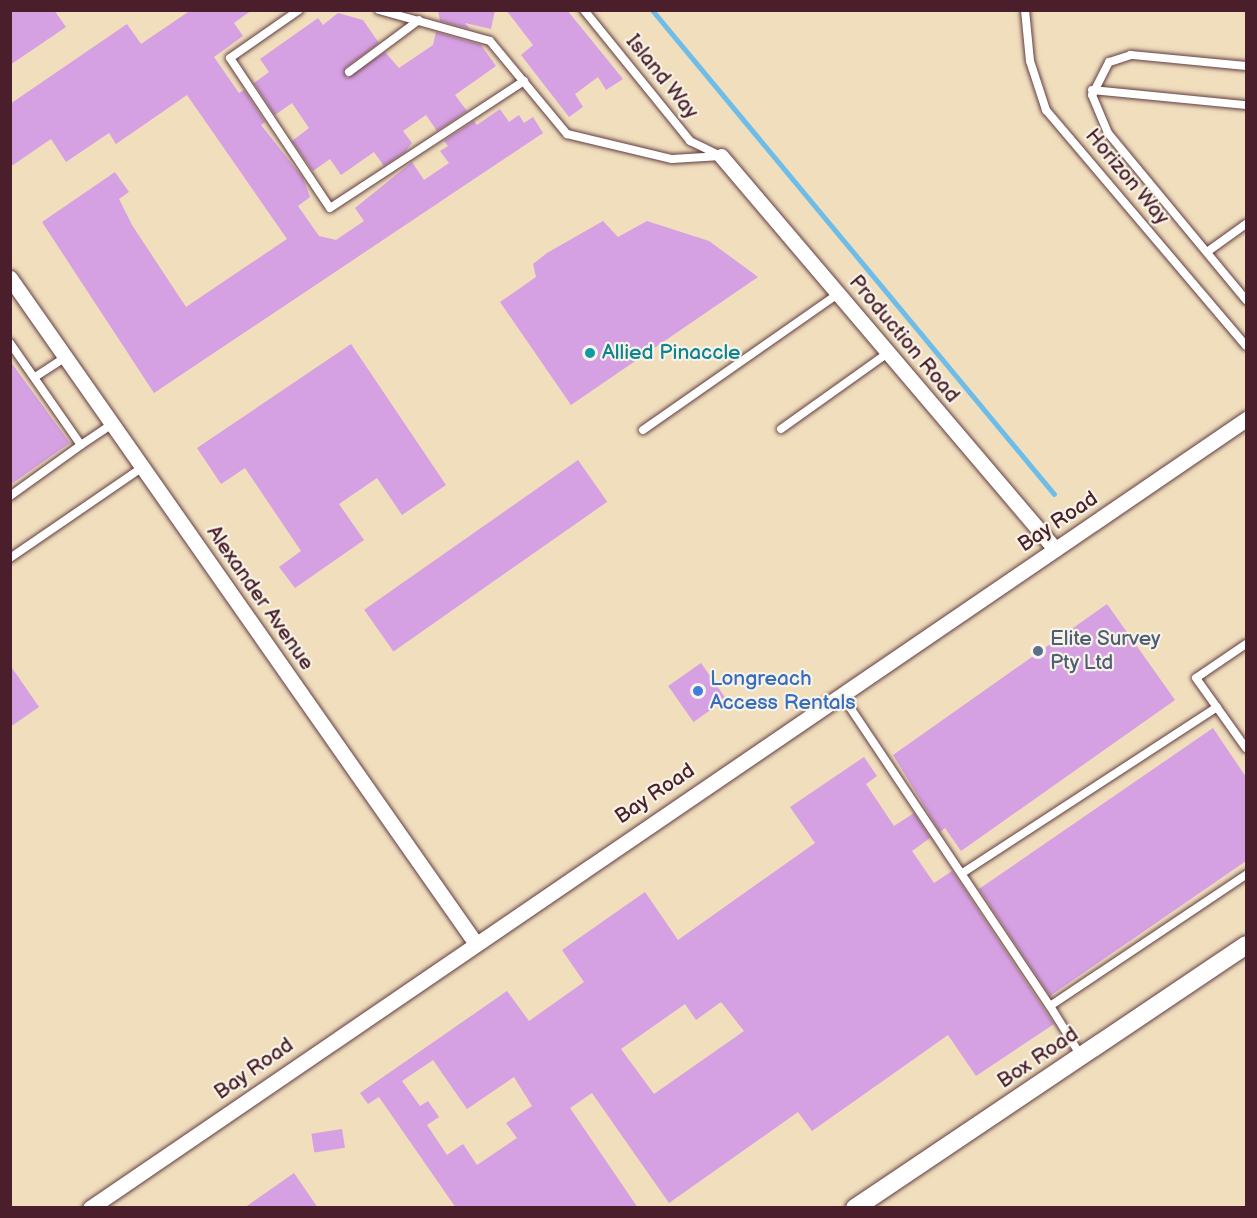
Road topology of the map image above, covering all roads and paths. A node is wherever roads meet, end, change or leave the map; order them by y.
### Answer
1 (299, 10) edge
2 (379, 10) edge
3 (584, 10) edge
4 (1025, 10) edge
5 (418, 20) junction
6 (1246, 66) edge
7 (349, 72) dead end
8 (524, 81) junction
9 (1092, 90) junction
10 (1246, 105) edge
11 (721, 156) junction
12 (1246, 224) edge
13 (1207, 252) junction
14 (10, 278) edge
15 (838, 294) junction
16 (1246, 300) edge
17 (10, 343) edge
18 (1246, 346) edge
19 (888, 352) junction
20 (66, 357) junction
21 (35, 377) junction
22 (1246, 419) edge
23 (112, 424) junction
24 (781, 429) dead end
25 (643, 430) dead end
26 (81, 445) junction
27 (143, 467) junction
28 (10, 496) edge
29 (1055, 549) junction
30 (10, 558) edge
31 (1246, 644) edge
32 (841, 694) junction
33 (1217, 707) junction
34 (1246, 748) edge
35 (964, 872) junction
36 (1246, 875) edge
37 (474, 941) junction
38 (1246, 945) edge
39 (1050, 1006) junction
40 (1081, 1056) junction
41 (90, 1208) edge
42 (855, 1208) edge

1 - 8 lane
2 - 5 lane
3 - 11 lane, Island Way
4 - 18 lane, Horizon Way
5 - 7 lane
5 - 8 lane
6 - 9 lane
8 - 11 lane
9 - 10 lane
9 - 13 lane
11 - 15 street, Production Road
12 - 13 lane
13 - 16 lane
14 - 20 street, Alexander Avenue
15 - 19 street, Production Road
15 - 25 lane
17 - 21 lane
19 - 24 lane
19 - 29 street, Production Road
20 - 21 lane
20 - 23 street, Alexander Avenue
21 - 26 lane
22 - 29 street, Bay Road
23 - 26 lane
23 - 27 street, Alexander Avenue
26 - 28 lane
27 - 30 lane
27 - 37 street, Alexander Avenue
29 - 32 street, Bay Road
31 - 33 lane
32 - 35 lane
32 - 37 street, Bay Road
33 - 34 lane
33 - 35 lane
35 - 39 lane
36 - 39 lane
37 - 41 street, Bay Road
38 - 40 street, Box Road
39 - 40 lane
40 - 42 street, Box Road

